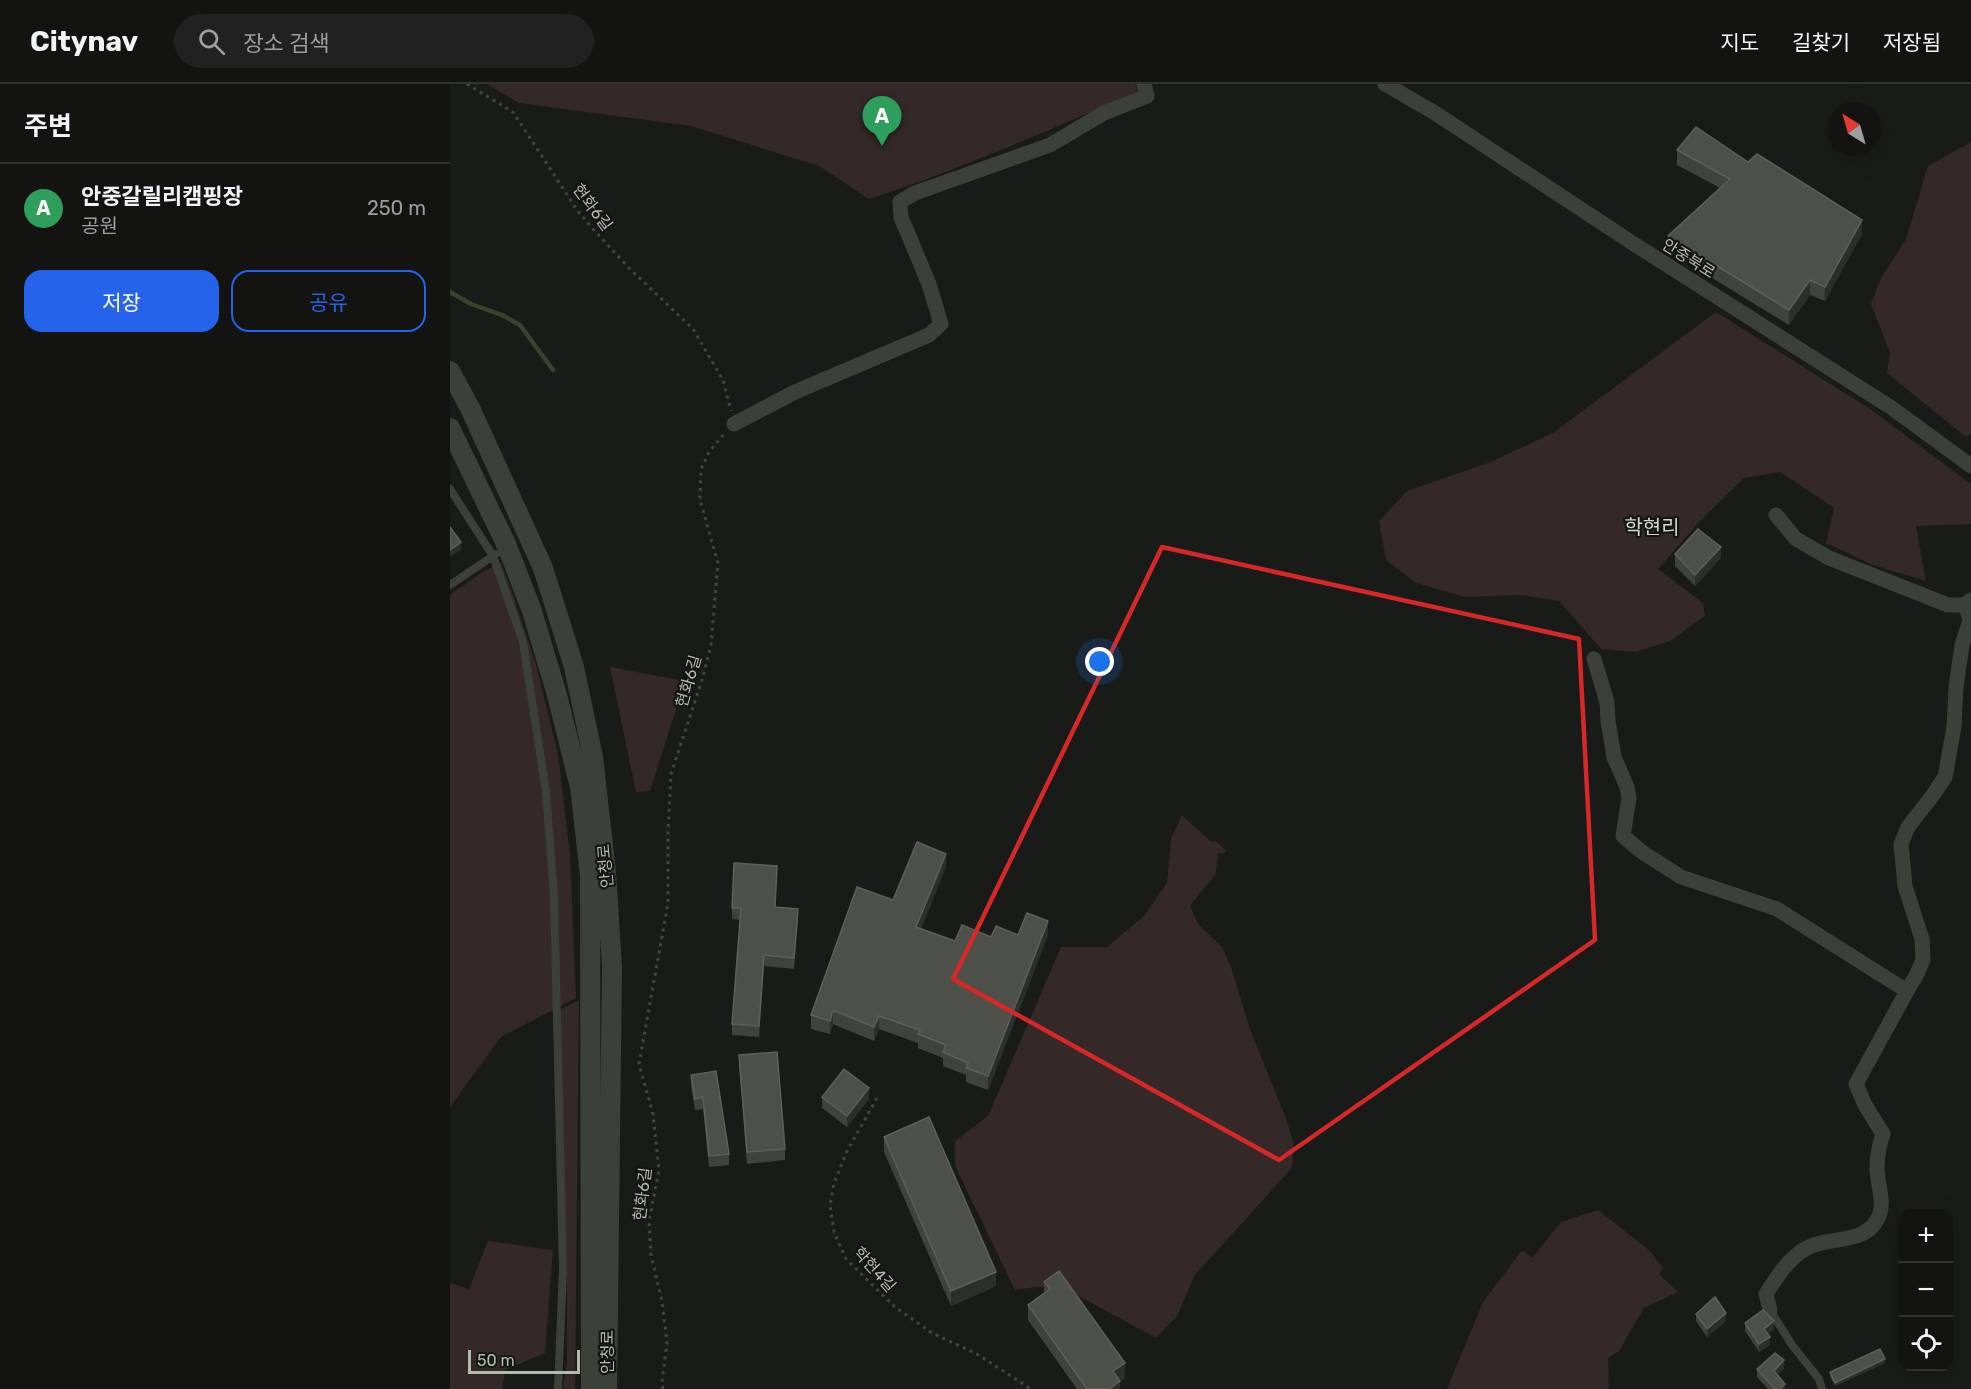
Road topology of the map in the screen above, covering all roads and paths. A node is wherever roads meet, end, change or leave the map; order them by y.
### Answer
1 (467, 84) edge
2 (1144, 84) edge
3 (1385, 84) edge
4 (450, 371) edge
5 (734, 424) junction
6 (450, 428) edge
7 (1971, 466) edge
8 (450, 489) edge
9 (1776, 515) dead end
10 (500, 551) junction
11 (450, 585) edge
12 (1968, 603) edge
13 (1594, 659) dead end
14 (1907, 991) junction
15 (876, 1098) dead end
16 (1770, 1310) joint
17 (558, 1389) edge
18 (591, 1389) edge
19 (607, 1389) edge
20 (663, 1389) edge
21 (1030, 1389) edge
22 (1822, 1389) edge

1 - 5 path, 현화6길
2 - 5 street
3 - 7 street, 안중북로
4 - 19 street, 안청로
5 - 20 path, 현화6길
6 - 10 street, 안청로
8 - 10 lane
9 - 12 street
10 - 11 lane
10 - 17 lane
10 - 18 street, 안청로
12 - 14 street
13 - 14 street
14 - 16 street
15 - 21 path, 학현4길
16 - 22 lane

